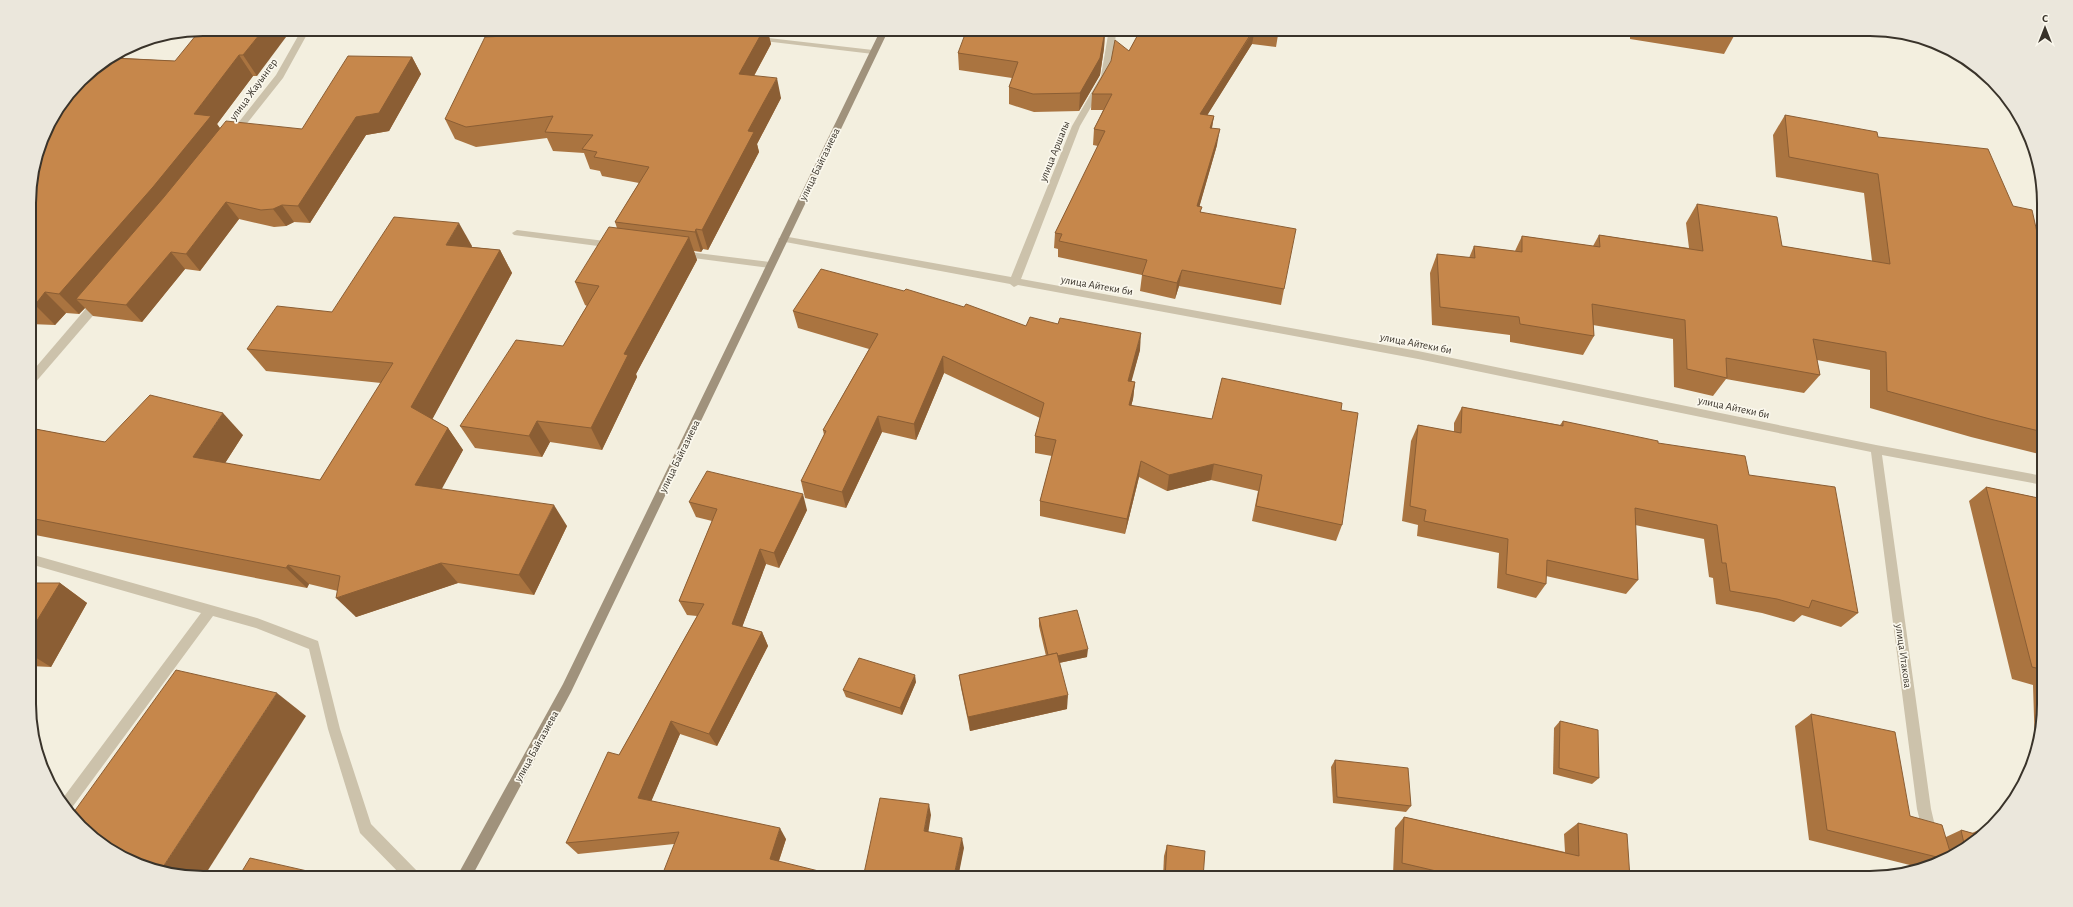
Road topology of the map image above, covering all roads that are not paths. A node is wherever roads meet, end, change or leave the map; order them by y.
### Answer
1 (302, 36) edge
2 (882, 36) edge
3 (1112, 36) edge
4 (749, 37) edge
5 (874, 52) junction
6 (227, 144) edge
7 (517, 233) dead end
8 (782, 239) junction
9 (620, 246) edge
10 (667, 252) edge
11 (770, 265) junction
12 (1014, 283) junction
13 (103, 296) edge
14 (36, 374) edge
15 (1876, 449) junction
16 (2037, 479) edge
17 (36, 561) edge
18 (210, 610) junction
19 (68, 802) edge
20 (1936, 857) edge
21 (407, 871) edge
22 (468, 871) edge

1 - 6 street, улица Жауынгер
2 - 5 main road, улица Байгазиева
3 - 12 street, улица Аршалы
4 - 5 street
5 - 8 main road, улица Байгазиева
7 - 9 street
8 - 11 main road, улица Байгазиева
8 - 12 street, улица Айтеки би
10 - 11 street
11 - 22 main road, улица Байгазиева
12 - 15 street, улица Айтеки би
13 - 14 street
15 - 16 street, улица Айтеки би
15 - 20 street, улица Итакова
17 - 18 street
18 - 19 street
18 - 21 street

